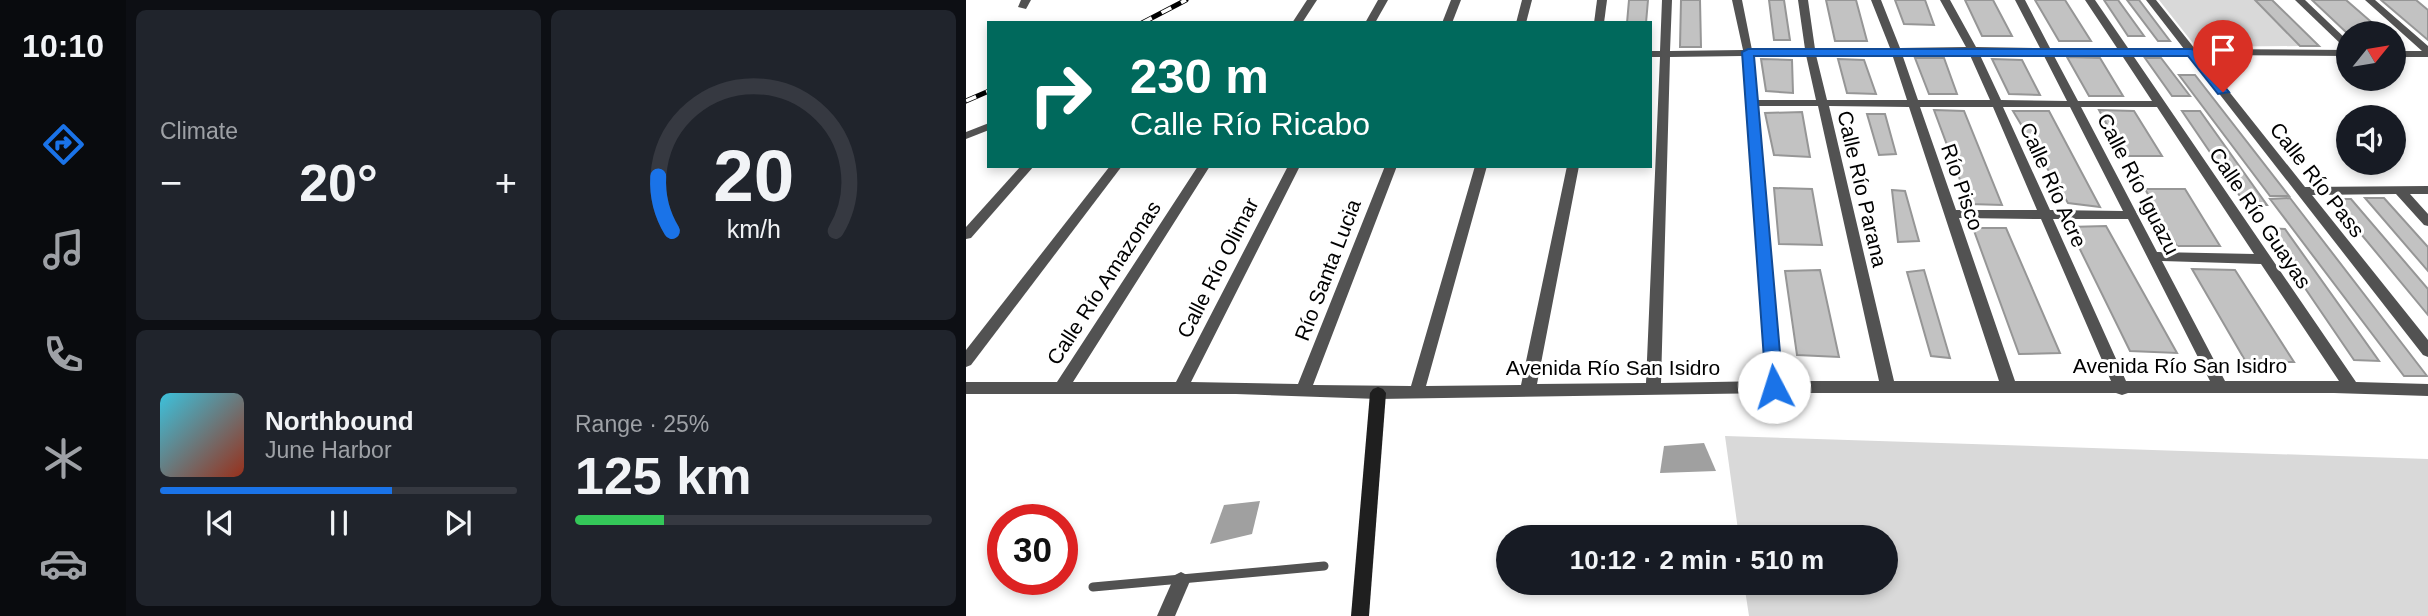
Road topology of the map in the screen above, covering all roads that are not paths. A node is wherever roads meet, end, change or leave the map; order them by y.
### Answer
1 (1312, 0) edge
2 (1383, 0) edge
3 (1456, 0) edge
4 (1527, 0) edge
5 (1602, 0) edge
6 (1667, 0) edge
7 (1737, 0) edge
8 (1803, 0) edge
9 (1876, 0) edge
10 (1945, 0) edge
11 (2020, 0) edge
12 (2090, 0) edge
13 (2151, 0) edge
14 (2300, 0) edge
15 (2370, 0) edge
16 (1298, 21) edge
17 (1371, 21) edge
18 (1448, 21) edge
19 (1522, 21) edge
20 (1599, 21) edge
21 (2336, 34) edge
22 (1973, 50) junction
23 (1896, 51) junction
24 (2048, 51) junction
25 (1748, 52) junction
26 (2124, 52) junction
27 (2191, 52) junction
28 (2428, 52) edge
29 (1811, 53) junction
30 (2406, 53) edge
31 (1652, 54) edge
32 (1666, 54) junction
33 (2336, 54) edge
34 (1822, 102) junction
35 (1913, 102) junction
36 (1752, 103) junction
37 (1996, 103) junction
38 (2075, 104) junction
39 (2160, 104) junction
40 (987, 126) edge
41 (966, 136) edge
42 (1026, 168) edge
43 (1114, 168) edge
44 (1203, 168) edge
45 (1293, 168) edge
46 (1390, 168) edge
47 (1480, 168) edge
48 (1573, 168) edge
49 (2399, 190) junction
50 (2428, 190) edge
51 (2301, 191) junction
52 (1951, 214) junction
53 (2132, 215) junction
54 (2046, 216) junction
55 (2428, 222) edge
56 (966, 235) edge
57 (2153, 256) junction
58 (2264, 259) junction
59 (2428, 351) edge
60 (966, 361) edge
61 (1062, 387) junction
62 (1774, 387) junction
63 (1888, 387) junction
64 (2008, 387) junction
65 (2221, 387) junction
66 (2351, 387) junction
67 (966, 388) edge
68 (1180, 388) junction
69 (2122, 388) junction
70 (1304, 389) junction
71 (1528, 389) junction
72 (1653, 389) junction
73 (2428, 390) edge
74 (1417, 391) junction
75 (1378, 393) junction
76 (1324, 566) dead end
77 (1181, 581) junction
78 (1093, 587) dead end
79 (1166, 616) edge
80 (1360, 616) edge

1 - 16 street
2 - 17 street
3 - 18 street
4 - 19 street
5 - 20 street
6 - 32 street
7 - 25 street
8 - 29 street, Calle Río Parana
9 - 23 street, Río Pisco
10 - 22 street, Calle Río Acre
11 - 24 street, Calle Río Iguazu
12 - 26 street, Calle Río Guayas
13 - 27 street, Calle Río Pass
14 - 21 street
15 - 28 street
22 - 23 street
22 - 24 street
22 - 37 street, Calle Río Acre
23 - 29 street
23 - 35 street, Río Pisco
24 - 26 street
24 - 38 street, Calle Río Iguazu
25 - 29 street
25 - 32 street
25 - 36 street
26 - 27 street
26 - 39 street, Calle Río Guayas
27 - 33 street
27 - 51 street, Calle Río Pass
28 - 30 street
29 - 34 street, Calle Río Parana
31 - 32 street
32 - 72 street
34 - 35 street
34 - 36 street
34 - 63 street, Calle Río Parana
35 - 37 street
35 - 52 street, Río Pisco
36 - 62 street
37 - 38 street
37 - 54 street, Calle Río Acre
38 - 39 street
38 - 53 street, Calle Río Iguazu
39 - 58 street, Calle Río Guayas
40 - 41 street
42 - 56 street
43 - 60 street
44 - 61 street, Calle Río Amazonas
45 - 68 street, Calle Río Olimar
46 - 70 street, Río Santa Lucia
47 - 74 street
48 - 71 street
49 - 50 street
49 - 51 street
49 - 55 street
51 - 59 street, Calle Río Pass
52 - 54 street
52 - 64 street, Río Pisco
53 - 54 street
53 - 57 street, Calle Río Iguazu
54 - 69 street, Calle Río Acre
57 - 58 street
57 - 65 street, Calle Río Iguazu
58 - 66 street, Calle Río Guayas
61 - 67 street, Avenida Río San Isidro
61 - 68 street, Avenida Río San Isidro
62 - 63 street, Avenida Río San Isidro
62 - 72 street, Avenida Río San Isidro
63 - 64 street, Avenida Río San Isidro
64 - 69 street, Avenida Río San Isidro
65 - 66 street, Avenida Río San Isidro
65 - 69 street, Avenida Río San Isidro
66 - 73 street, Avenida Río San Isidro
68 - 70 street, Avenida Río San Isidro
70 - 75 street, Avenida Río San Isidro
71 - 72 street, Avenida Río San Isidro
71 - 74 street, Avenida Río San Isidro
74 - 75 street, Avenida Río San Isidro
75 - 80 street
76 - 77 lane
77 - 78 lane
77 - 79 street

